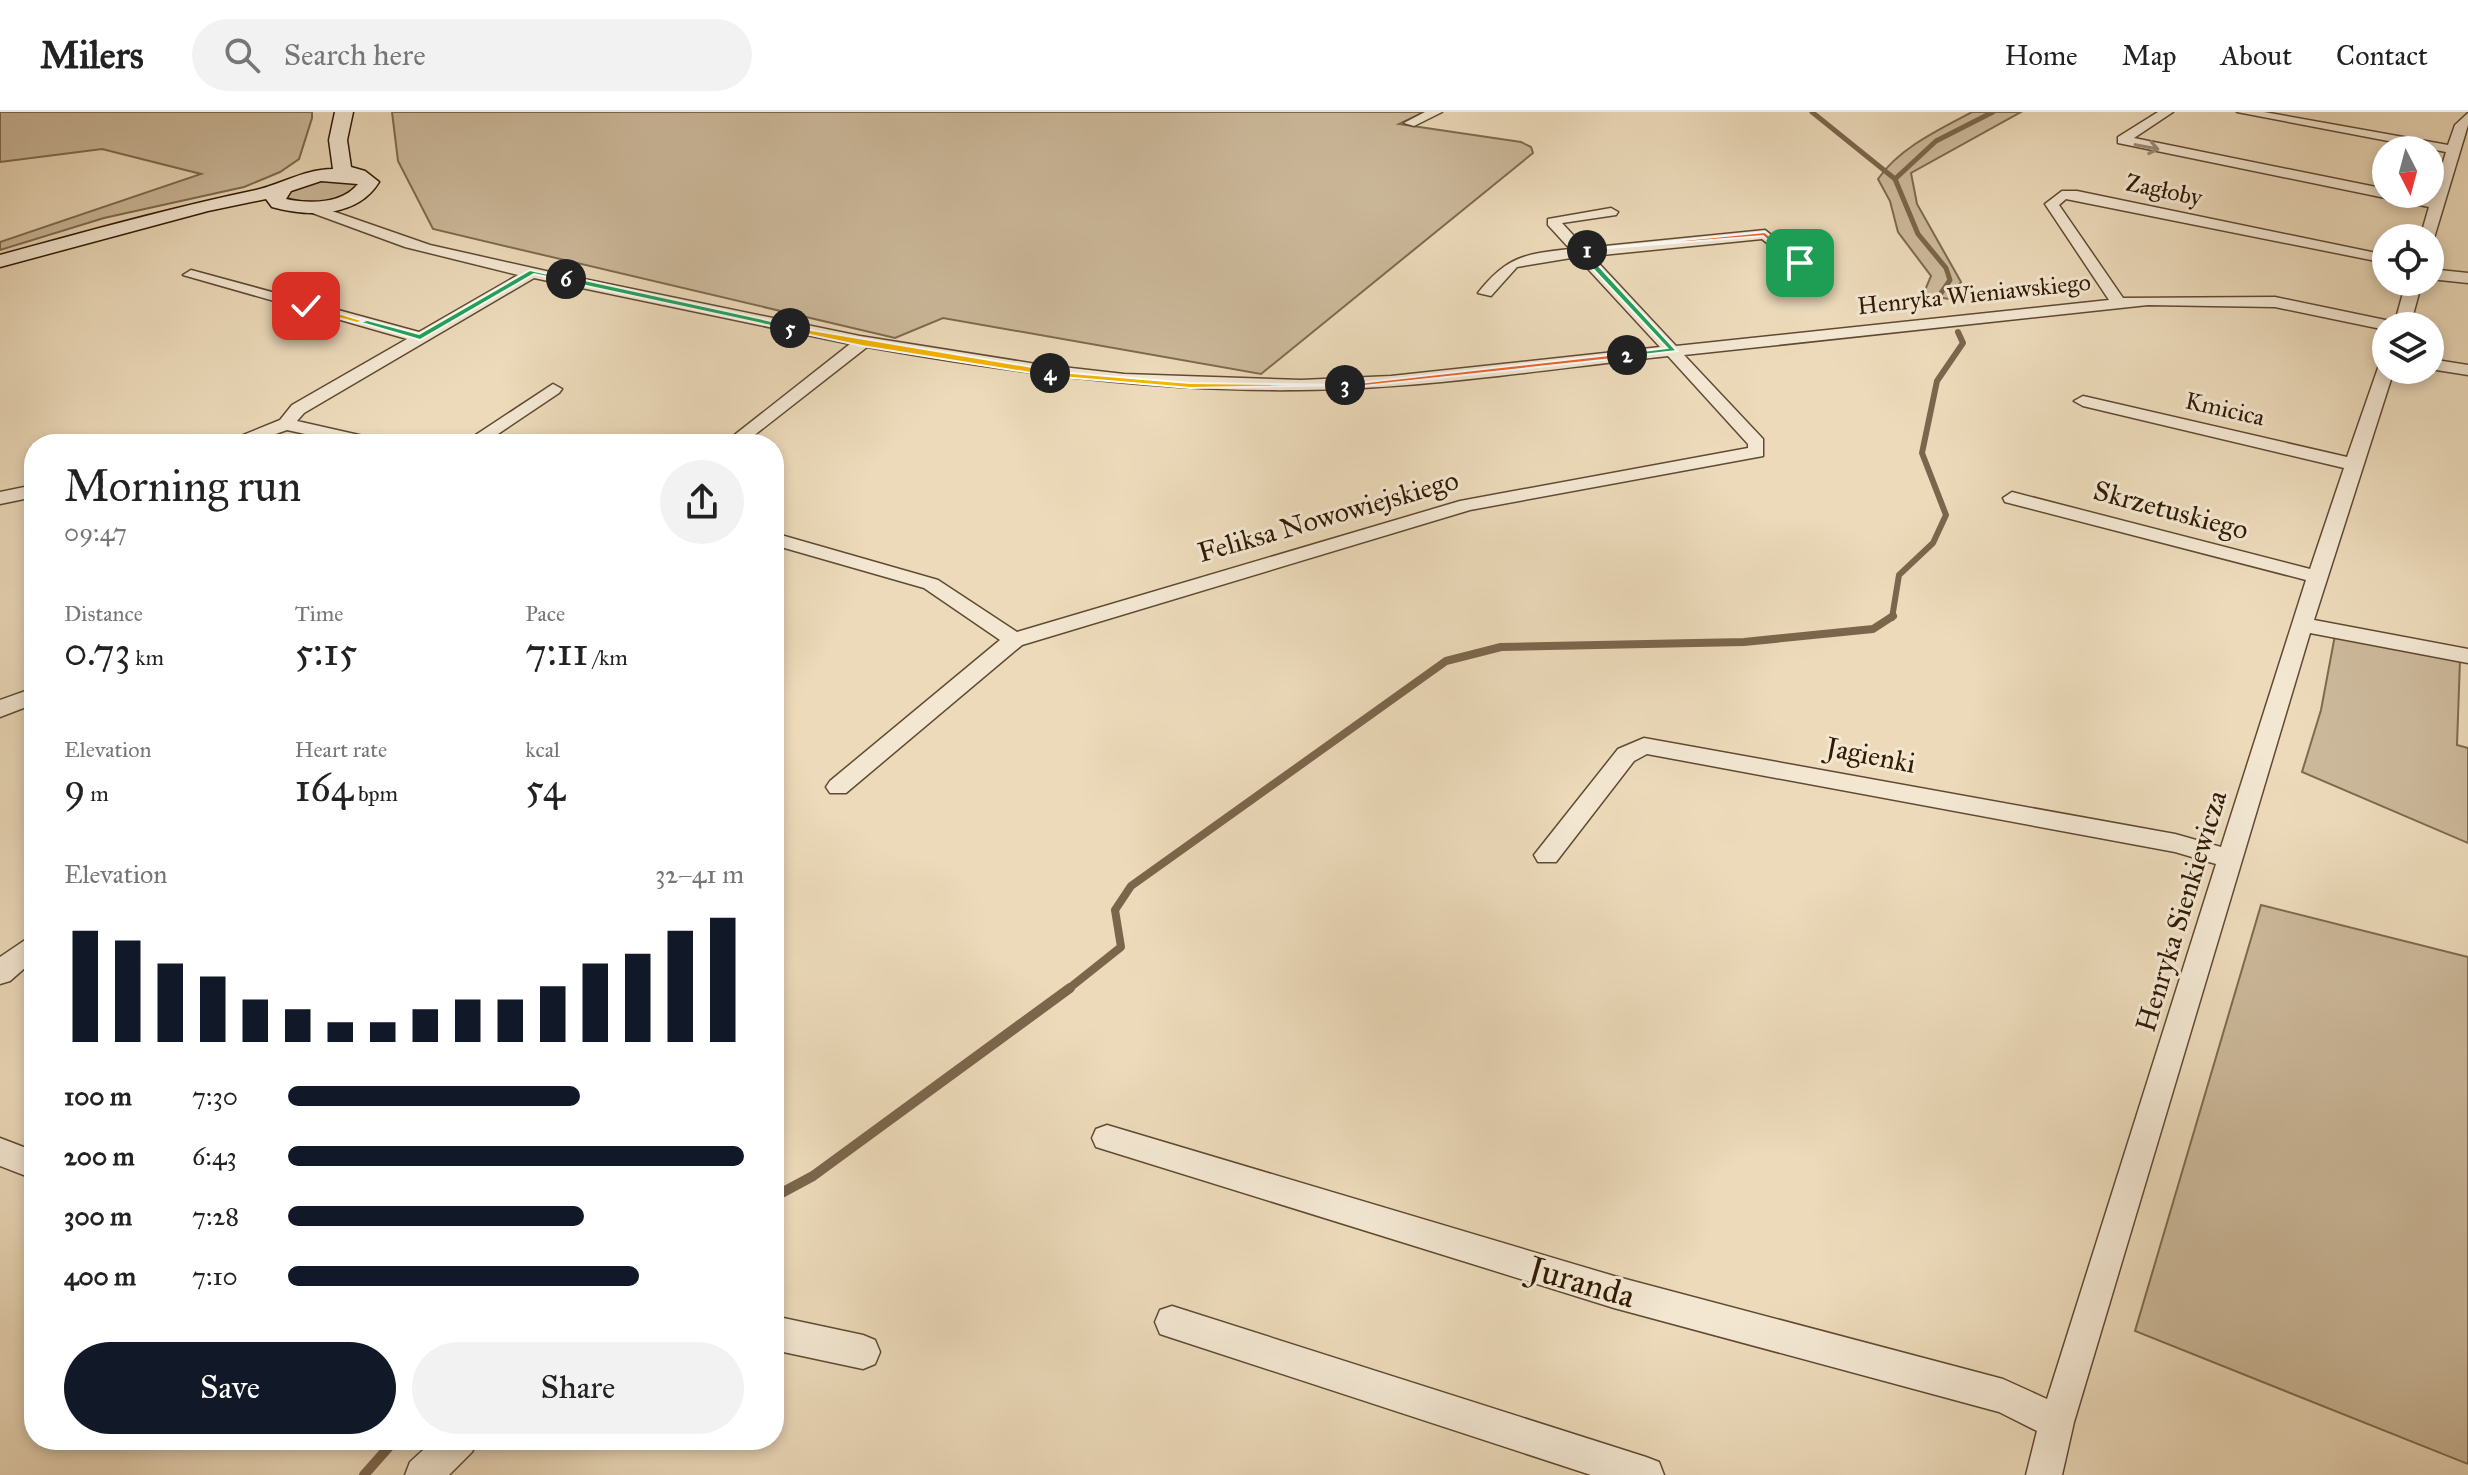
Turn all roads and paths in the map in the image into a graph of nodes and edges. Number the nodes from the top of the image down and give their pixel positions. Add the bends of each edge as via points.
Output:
1 (344, 112) edge
2 (1436, 112) edge
3 (2167, 112) edge
4 (2243, 112) edge
5 (2468, 117) edge
6 (1410, 123) dead end
7 (338, 140) junction
8 (2454, 150) junction
9 (347, 173) junction
10 (305, 179) junction
11 (2372, 191) edge
12 (2444, 194) edge
13 (281, 196) junction
14 (354, 198) junction
15 (312, 208) junction
16 (1611, 212) dead end
17 (378, 232) junction
18 (1580, 250) junction
19 (2372, 256) edge
20 (1800, 263) dead end
21 (0, 264) edge
22 (533, 272) junction
23 (191, 275) dead end
24 (2444, 275) edge
25 (2468, 278) edge
26 (1486, 293) dead end
27 (2119, 303) junction
28 (2372, 322) edge
29 (420, 337) junction
30 (862, 343) junction
31 (1674, 350) junction
32 (2444, 366) edge
33 (2468, 370) edge
34 (2381, 384) edge
35 (553, 389) dead end
36 (2083, 401) dead end
37 (286, 424) junction
38 (258, 434) edge
39 (330, 434) edge
40 (486, 434) edge
41 (745, 434) edge
42 (2356, 465) junction
43 (24, 493) edge
44 (0, 498) edge
45 (2012, 498) dead end
46 (784, 542) edge
47 (2317, 577) junction
48 (2304, 625) junction
49 (1014, 640) junction
50 (2468, 656) edge
51 (24, 699) edge
52 (0, 709) edge
53 (838, 787) dead end
54 (1547, 855) dead end
55 (2230, 859) junction
56 (24, 953) edge
57 (0, 973) edge
58 (1107, 1138) dead end
59 (0, 1152) edge
60 (24, 1161) edge
61 (1172, 1322) dead end
62 (784, 1335) edge
63 (863, 1352) dead end
64 (2057, 1422) junction
65 (449, 1450) edge
66 (2051, 1472) edge
67 (423, 1475) edge
68 (1646, 1475) edge

1 - 7 street
2 - 6 street
3 -> 11 street via 2123,140
4 - 8 street
5 - 8 street
7 - 9 street
7 - 10 street
8 - 12 street via 2452,183
9 - 10 street
9 - 14 street via 369,182
10 - 13 street
13 - 15 street
13 - 21 street via 163,216
14 - 15 street
14 - 17 street via 353,205
15 - 17 street, Henryka Wieniawskiego
16 - 18 street via 1553,222
17 - 22 street, Henryka Wieniawskiego
18 - 20 street via 1765,234
18 - 26 street via 1512,264
18 - 31 street
19 - 27 street, Zagłoby via 2062,195 2052,204
22 - 29 street
22 - 30 street, Henryka Wieniawskiego
23 - 29 street
24 - 25 street
27 - 28 street, Henryka Wieniawskiego via 2204,298 2275,302
27 - 31 street, Henryka Wieniawskiego
29 - 37 street via 298,409
30 - 31 street, Henryka Wieniawskiego via 1078,377 1270,388 1488,372
30 - 41 street
31 - 49 street, Feliksa Nowowiejskiego via 1757,443 1757,452 1467,505
32 - 33 street
34 - 42 street, Henryka Sienkiewicza
35 - 40 street
36 - 42 street, Kmicica
37 - 38 street
37 - 39 street
42 - 47 street, Henryka Sienkiewicza
43 - 44 street
45 - 47 street, Skrzetuskiego
46 - 49 street via 931,584
47 - 48 street, Henryka Sienkiewicza
48 - 50 street
48 - 55 street, Henryka Sienkiewicza
49 - 53 street, Feliksa Nowowiejskiego
51 - 52 street
54 - 55 street, Jagienki via 1626,755 1644,746 2175,843
55 - 64 street, Henryka Sienkiewicza
56 - 57 street
58 - 64 street, Juranda via 1614,1292 2003,1396
59 - 60 street
61 - 68 street
62 - 63 street
64 - 66 street, Henryka Sienkiewicza
65 - 67 street

